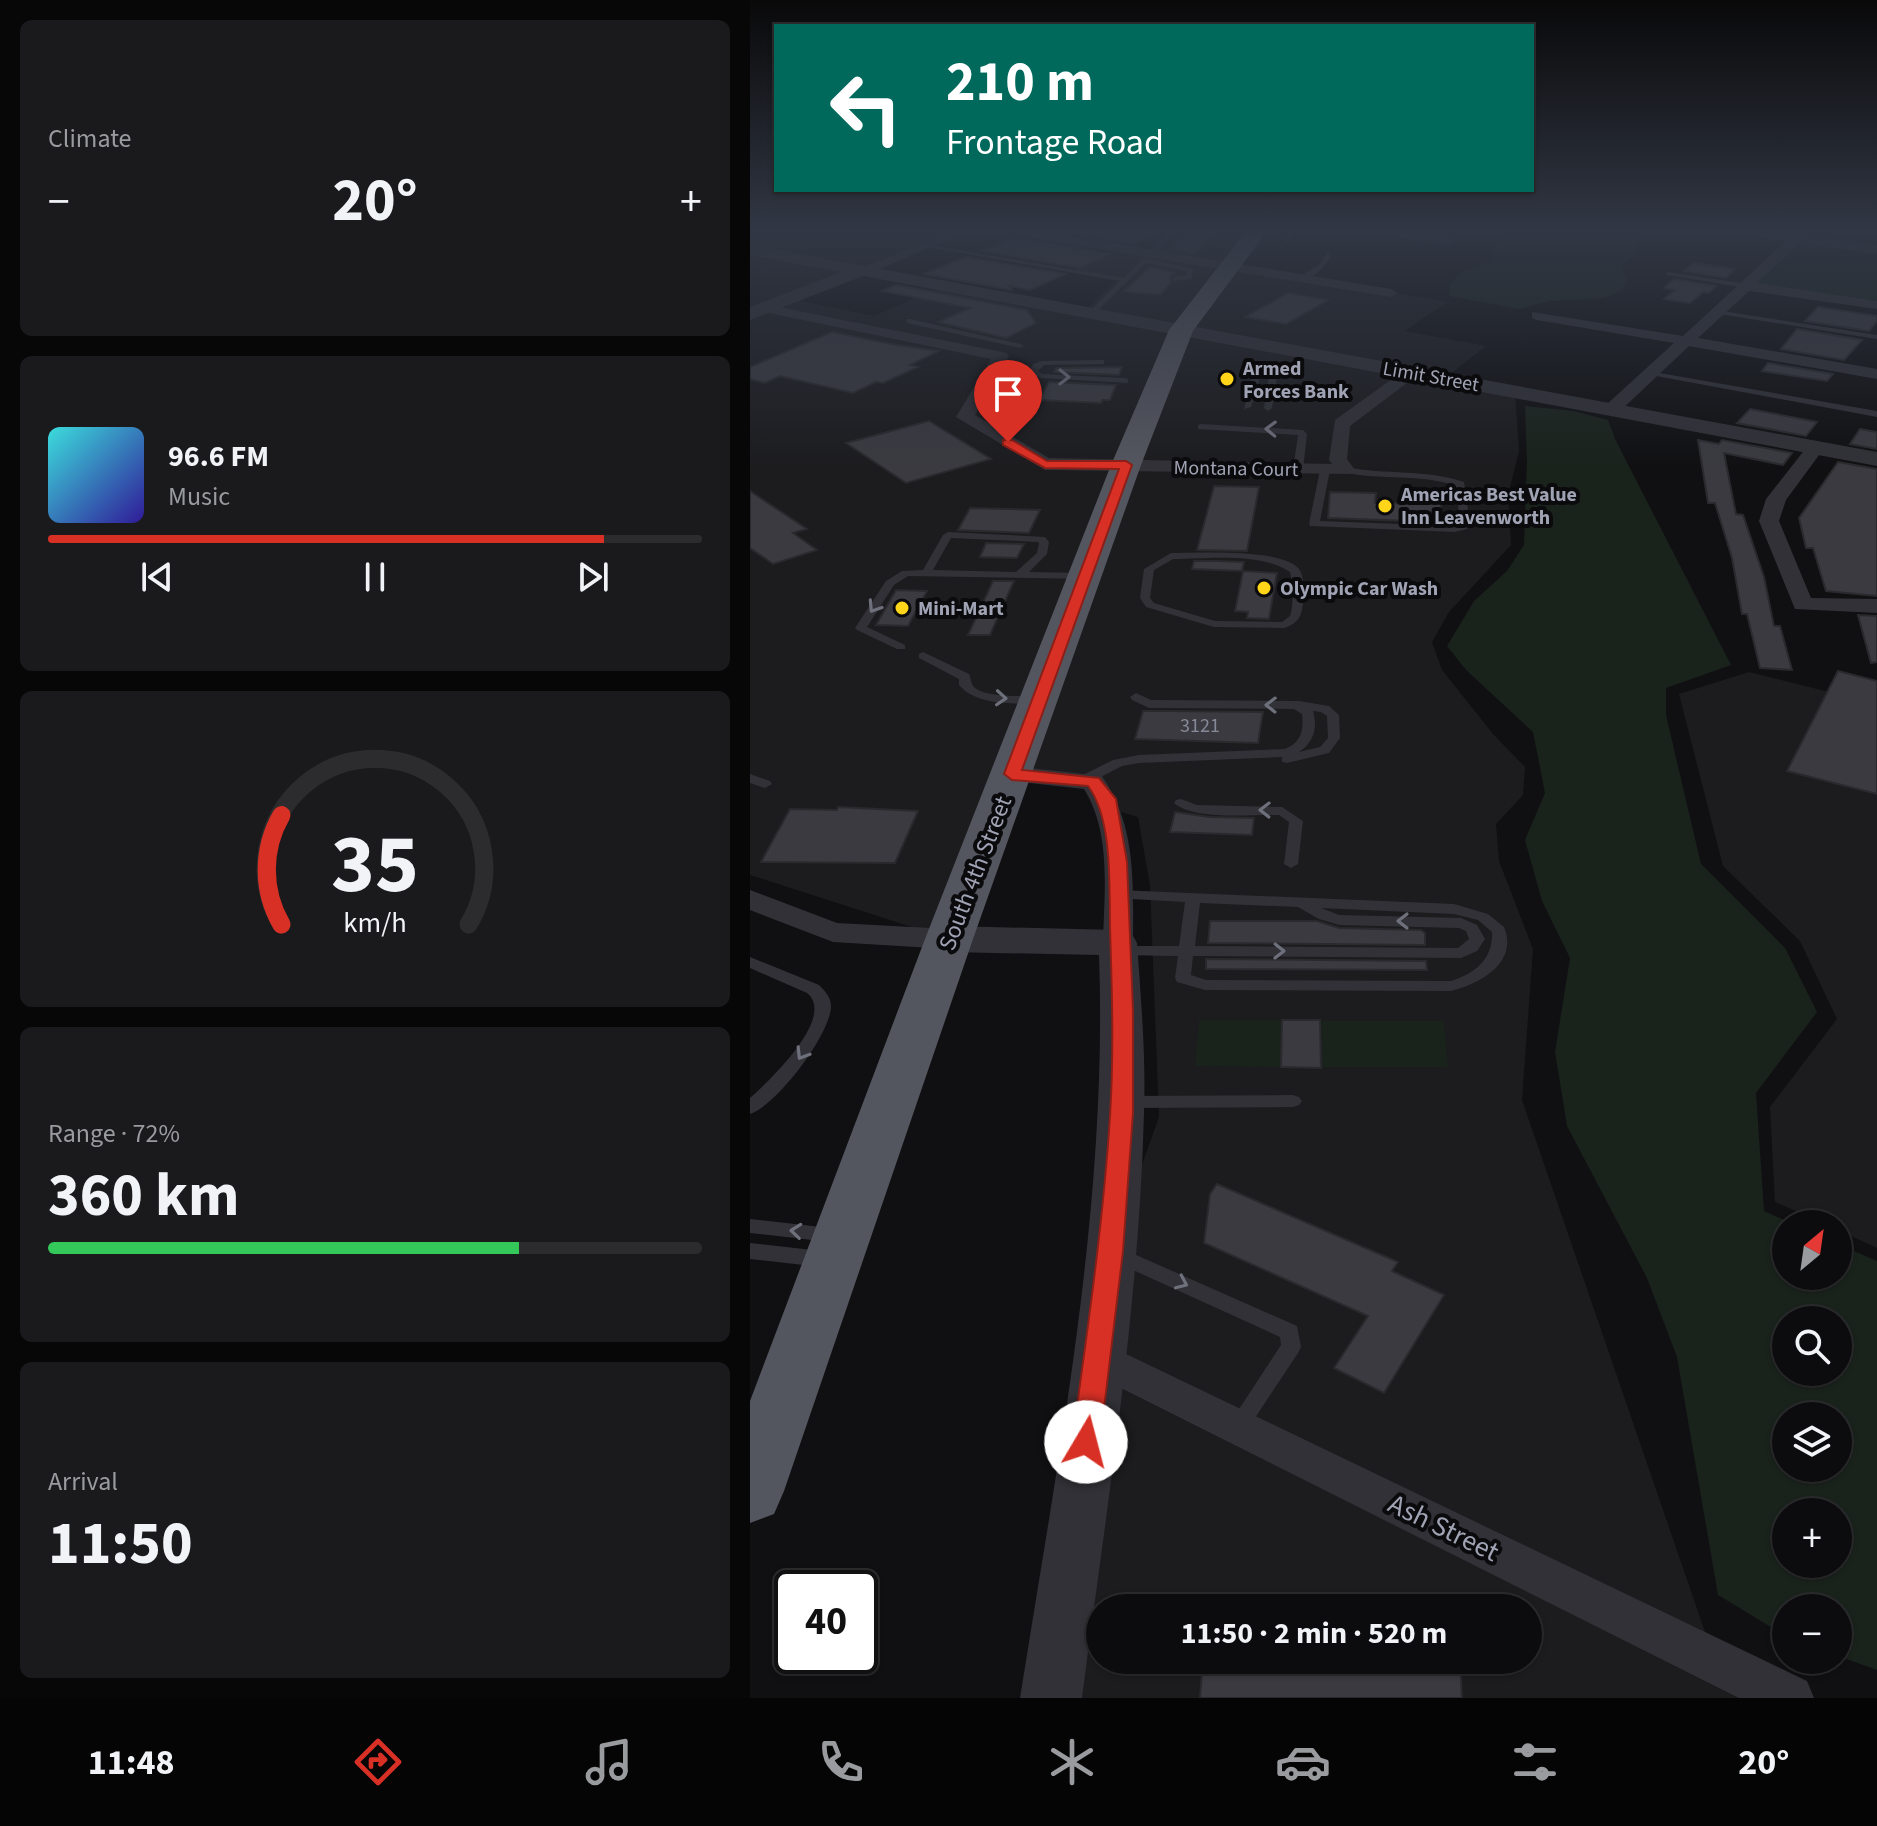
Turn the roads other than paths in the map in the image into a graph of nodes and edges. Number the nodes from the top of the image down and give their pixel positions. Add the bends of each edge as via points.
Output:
1 (1072, 310) edge
2 (1096, 310) edge
3 (1195, 310) edge
4 (757, 311) edge
5 (1719, 312) joint
6 (1092, 314) junction
7 (1537, 315) dead end
8 (910, 321) dead end
9 (1181, 330) junction
10 (1877, 337) edge
11 (1686, 342) junction
12 (1020, 346) dead end
13 (1101, 362) dead end
14 (1412, 373) junction
15 (1651, 373) junction
16 (1877, 374) edge
17 (1125, 381) dead end
18 (1247, 407) dead end
19 (1268, 408) dead end
20 (1612, 409) junction
21 (1877, 414) edge
22 (1201, 427) dead end
23 (1816, 447) junction
24 (1877, 459) edge
25 (1126, 465) junction
26 (1298, 469) junction
27 (1325, 470) junction
28 (1346, 470) junction
29 (946, 539) junction
30 (989, 544) dead end
31 (1017, 545) dead end
32 (1044, 546) junction
33 (927, 572) junction
34 (1020, 574) junction
35 (1085, 576) junction
36 (1145, 581) joint
37 (1877, 606) edge
38 (901, 647) dead end
39 (923, 656) dead end
40 (1136, 697) dead end
41 (1040, 700) junction
42 (1297, 705) junction
43 (1118, 763) junction
44 (1012, 774) junction
45 (750, 778) edge
46 (1082, 781) junction
47 (765, 784) dead end
48 (1181, 803) dead end
49 (1291, 864) dead end
50 (1193, 898) junction
51 (750, 899) edge
52 (1302, 902) junction
53 (1118, 929) junction
54 (949, 939) junction
55 (1194, 951) junction
56 (750, 962) edge
57 (1293, 1101) dead end
58 (1122, 1102) junction
59 (750, 1108) edge
60 (750, 1226) edge
61 (837, 1248) junction
62 (750, 1251) edge
63 (1111, 1251) junction
64 (1097, 1357) junction
65 (1238, 1426) junction
66 (750, 1491) edge
67 (1051, 1698) edge
68 (1790, 1698) edge

1 - 6 street, Limit Street
2 - 6 lane
3 - 9 highway, South 4th Street
4 - 25 street, Montana Court via 1001,356 965,417 1045,464
5 - 10 lane
5 - 11 street
6 - 9 street, Limit Street
7 - 11 street
8 - 12 lane
9 - 14 street, Limit Street
9 - 25 highway, South 4th Street
11 - 15 street
11 - 16 street
13 -> 17 lane via 1042,363 1033,372
14 - 20 street, Limit Street
14 - 28 street via 1341,424 1338,460
15 - 20 street
15 - 21 lane
18 - 19 lane via 1258,370 1275,364
20 - 23 street, Limit Street
26 -> 22 lane via 1300,432
23 - 24 street, Limit Street
23 - 37 street via 1776,499 1769,521 1803,604
25 - 26 street, Montana Court
25 - 35 highway, South 4th Street
26 - 27 street, Montana Court
27 - 28 street, Montana Court
27 - 28 lane via 1314,524 1455,529 1465,523 1461,484
29 - 30 lane
29 - 32 lane via 1032,537
29 - 33 lane
31 - 32 lane
32 - 34 lane
33 - 34 lane
33 -> 38 lane via 906,573 890,583 861,628
34 - 35 lane
35 - 41 highway, South 4th Street
36 - 36 lane via 1150,605 1214,624 1284,625 1298,613 1296,573 1268,560 1171,556 1149,569
39 -> 41 lane via 965,677 965,685 984,696
42 -> 40 lane via 1149,704
41 - 44 highway, South 4th Street
42 - 43 lane via 1308,713 1309,737 1287,753
42 - 43 lane via 1333,715 1334,738 1324,750 1281,760
43 - 46 lane
44 - 46 street
44 - 54 highway, South 4th Street
45 - 47 lane
46 - 53 street via 1093,782 1107,799 1118,862
49 -> 48 lane via 1296,821 1292,816 1282,811 1195,809
50 - 52 lane
50 - 53 lane
50 - 55 lane
51 - 54 street via 833,932
55 -> 52 lane via 1461,953 1477,939 1472,928 1461,923 1339,920
52 - 55 lane via 1454,909 1483,917 1499,930 1499,953 1483,974 1451,986 1205,985 1183,978
53 - 54 street
53 - 55 lane
53 - 58 street
54 - 61 highway, South 4th Street
56 -> 59 lane via 813,989 825,1006 801,1059
57 - 58 lane
58 - 63 street
61 -> 60 lane
61 - 62 lane
61 - 66 highway, South 4th Street
63 - 64 street
63 -> 65 lane via 1290,1332 1291,1347
64 - 65 street, Ash Street
64 - 67 street
65 - 68 street, Ash Street

